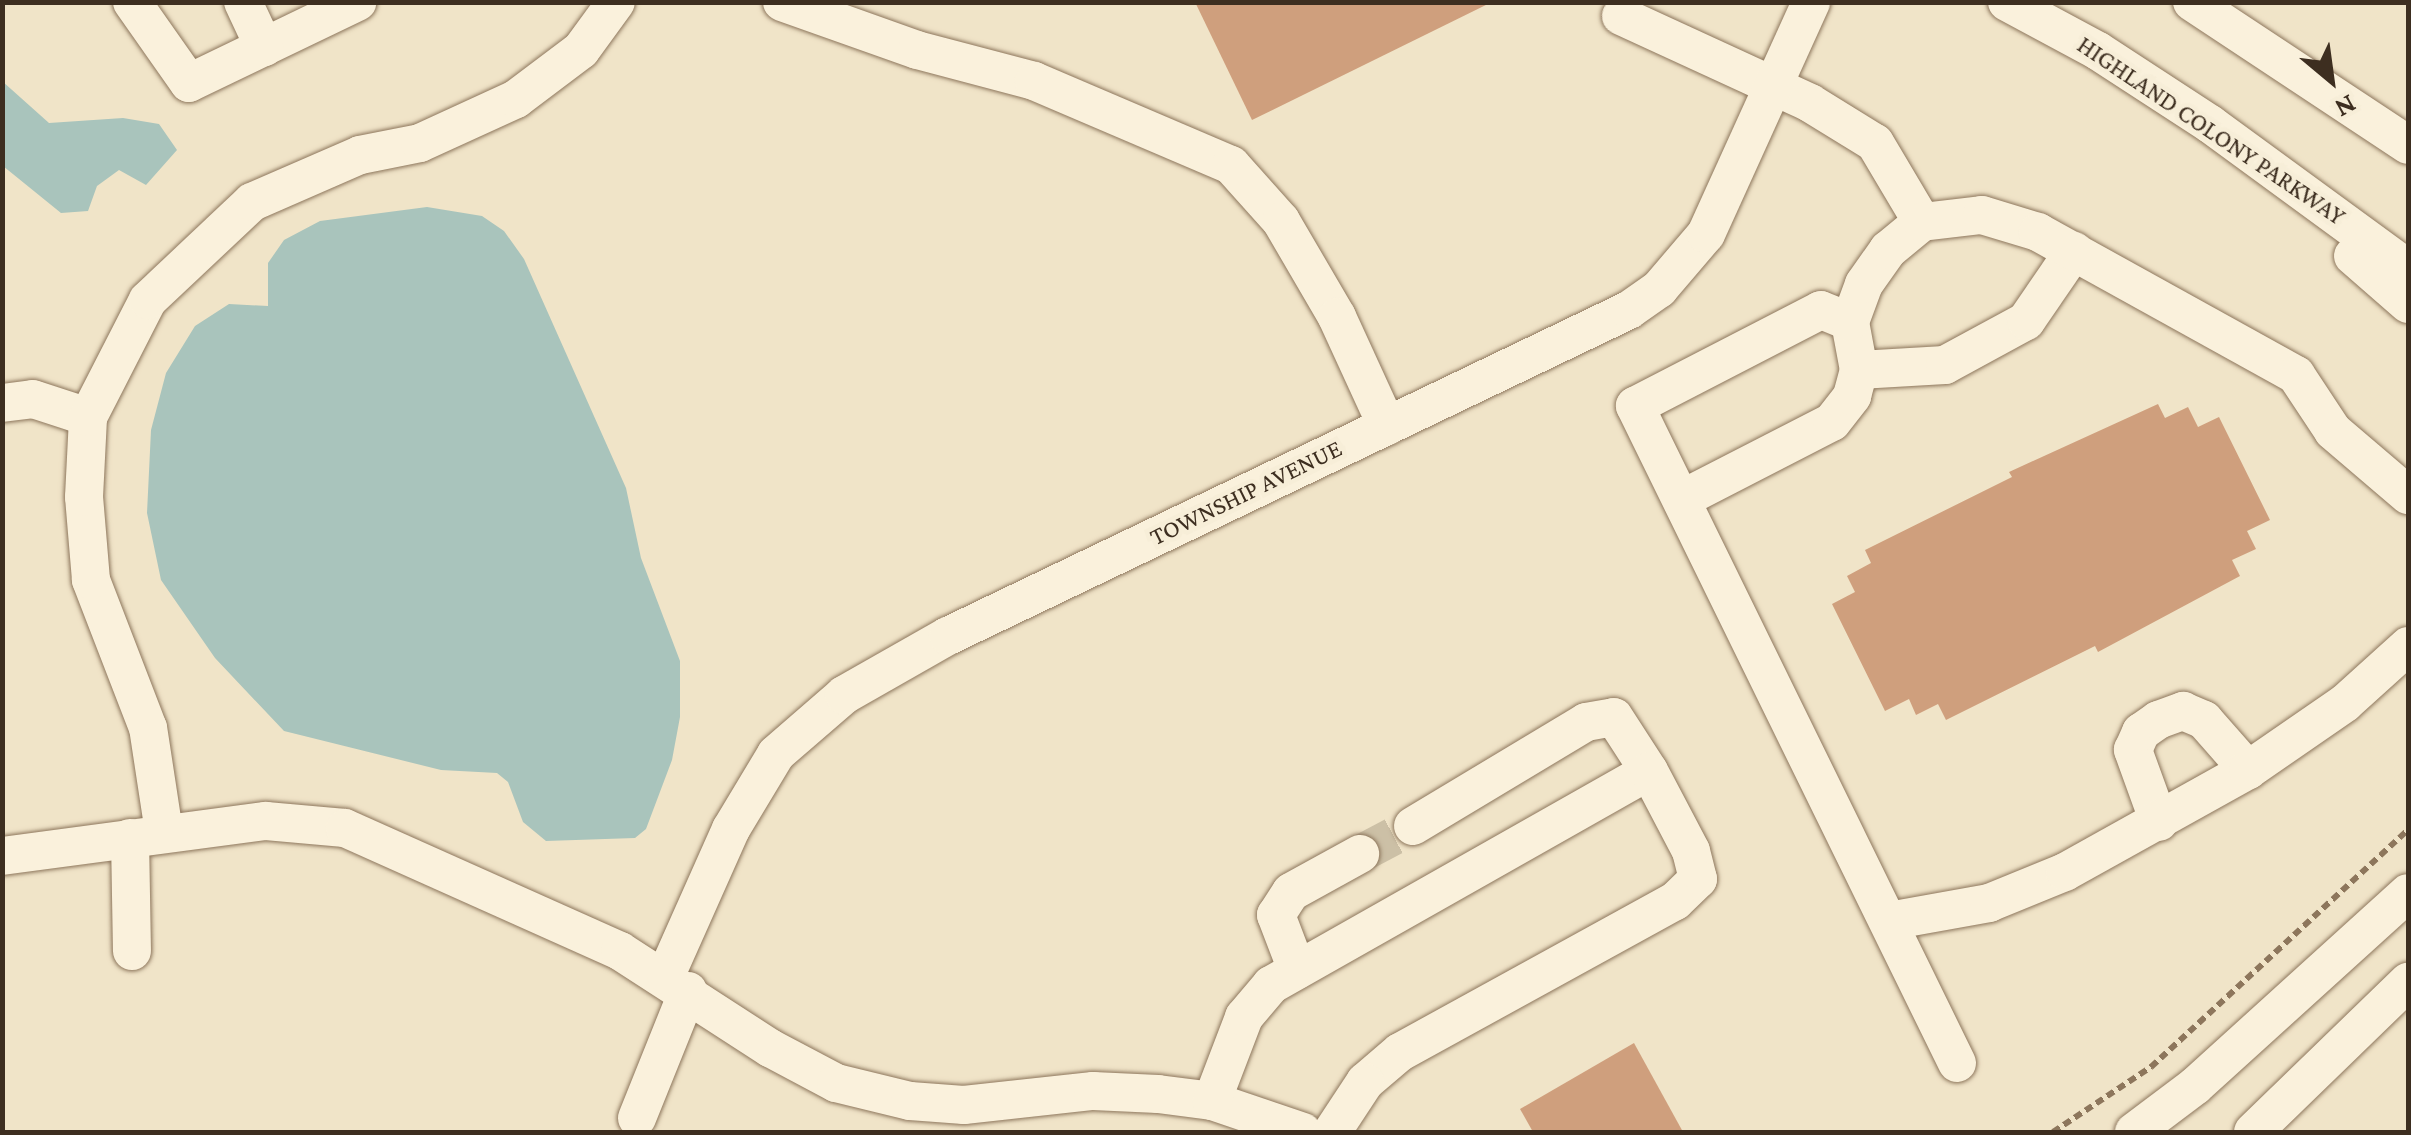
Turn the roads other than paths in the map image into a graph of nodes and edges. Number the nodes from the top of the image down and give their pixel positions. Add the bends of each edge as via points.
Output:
1 (132, 2) edge
2 (244, 2) edge
3 (356, 2) edge
4 (616, 2) edge
5 (782, 2) edge
6 (1811, 2) edge
7 (2007, 2) edge
8 (2192, 2) edge
9 (1621, 16) dead end
10 (264, 47) junction
11 (1769, 84) junction
12 (2408, 145) edge
13 (2290, 177) junction
14 (1922, 222) junction
15 (2074, 250) junction
16 (2408, 269) edge
17 (2408, 304) edge
18 (1850, 322) junction
19 (1859, 370) junction
20 (2, 403) edge
21 (88, 417) junction
22 (1387, 426) junction
23 (2408, 495) edge
24 (1684, 498) junction
25 (2408, 646) edge
26 (2248, 770) junction
27 (1650, 771) junction
28 (2159, 822) junction
29 (1412, 826) tunnel mouth
30 (147, 835) junction
31 (1360, 854) tunnel mouth
32 (2, 856) edge
33 (2408, 893) edge
34 (1889, 921) junction
35 (132, 951) dead end
36 (1298, 970) junction
37 (2408, 982) edge
38 (677, 983) junction
39 (2408, 1015) edge
40 (1958, 1063) dead end
41 (1212, 1101) junction
42 (636, 1118) dead end
43 (1303, 1132) edge
44 (1332, 1132) edge
45 (2134, 1132) edge
46 (2253, 1132) edge
47 (2266, 1132) edge

1 - 10 street via 189,83
2 - 10 street
3 - 10 street
4 - 21 street via 581,50 516,99 420,143 360,155 252,202 148,300
5 - 22 street via 917,50 1034,81 1230,166 1281,221 1337,317
6 - 11 street, TOWNSHIP AVENUE
7 - 13 street, HIGHLAND COLONY PARKWAY via 2098,50
8 - 12 street
9 - 11 street
11 - 14 street via 1876,143
11 - 22 street, TOWNSHIP AVENUE via 1706,234 1659,289 1629,310
13 - 16 street, HIGHLAND COLONY PARKWAY
13 - 17 street via 2327,234
14 - 15 street via 1982,215
14 - 18 street via 1888,250 1864,284
15 - 19 street via 2026,321 1981,348 1945,365
15 - 23 street via 2296,375 2333,431
18 - 19 street
18 - 24 street via 1821,310 1635,406
19 - 24 street via 1852,396 1832,422
20 - 21 street via 33,399
21 - 30 street via 90,580 148,728
22 - 38 street, TOWNSHIP AVENUE via 948,636 844,695 776,754 730,829
24 - 34 street
25 - 26 street via 2345,703
26 - 28 street
26 - 28 street via 2204,720 2183,710 2158,720 2141,732 2133,750
27 - 29 street via 1614,717 1586,722
27 - 36 street
27 - 44 street via 1692,851 1698,880 1675,901 1400,1052 1364,1082
28 - 34 street via 1989,903
30 - 32 street
30 - 35 street
30 - 38 street via 266,820 345,828 495,892
31 - 36 street via 1291,892 1276,915
33 - 45 street via 2195,1086
34 - 40 street
36 - 41 street via 1272,985 1244,1017
37 - 46 street
38 - 41 street via 770,1048 836,1082 910,1101 964,1106 1092,1092
38 - 42 street, TOWNSHIP AVENUE
39 - 47 street
41 - 43 street

